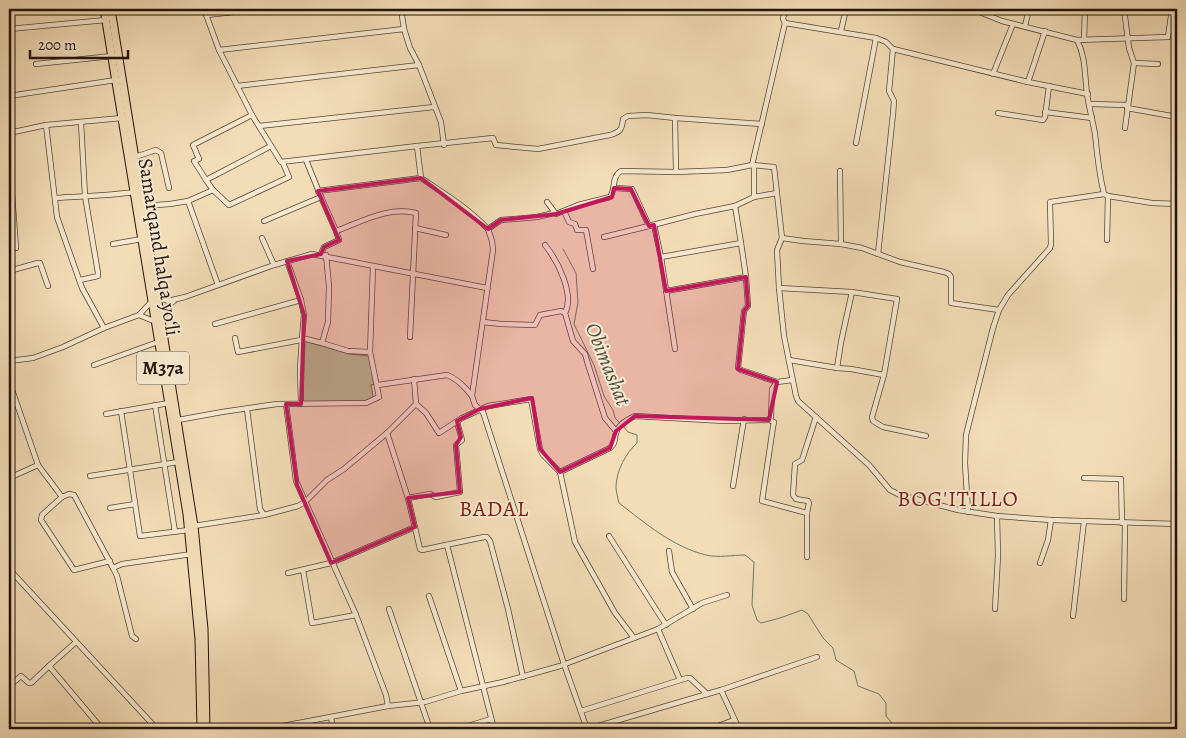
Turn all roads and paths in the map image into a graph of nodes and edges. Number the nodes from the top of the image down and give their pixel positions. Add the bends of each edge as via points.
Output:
1 (104, 9) edge
2 (111, 9) edge
3 (204, 9) edge
4 (264, 9) edge
5 (401, 9) edge
6 (785, 9) edge
7 (846, 9) edge
8 (972, 9) edge
9 (1029, 9) edge
10 (1085, 9) edge
11 (1124, 9) edge
12 (1172, 9) edge
13 (206, 15) junction
14 (106, 20) junction
15 (785, 23) junction
16 (1013, 24) junction
17 (1025, 26) junction
18 (404, 29) junction
19 (1169, 29) junction
20 (9, 30) edge
21 (1177, 30) edge
22 (841, 31) junction
23 (1045, 31) junction
24 (876, 38) junction
25 (1128, 38) junction
26 (1077, 40) junction
27 (1084, 40) junction
28 (893, 49) junction
29 (219, 50) junction
30 (112, 56) junction
31 (1134, 63) junction
32 (36, 64) dead end
33 (1158, 64) dead end
34 (419, 65) junction
35 (993, 74) junction
36 (116, 80) junction
37 (1028, 82) junction
38 (237, 86) junction
39 (1049, 86) junction
40 (1088, 94) junction
41 (9, 96) edge
42 (1090, 104) junction
43 (1128, 106) junction
44 (434, 107) junction
45 (1045, 112) junction
46 (998, 113) dead end
47 (252, 115) junction
48 (1177, 116) edge
49 (122, 118) junction
50 (675, 118) junction
51 (1092, 118) junction
52 (81, 122) junction
53 (762, 124) junction
54 (46, 125) junction
55 (259, 126) junction
56 (1125, 128) dead end
57 (9, 133) edge
58 (856, 143) dead end
59 (444, 145) junction
60 (271, 146) junction
61 (417, 146) junction
62 (135, 157) junction
63 (306, 160) junction
64 (283, 163) junction
65 (753, 165) junction
66 (840, 171) dead end
67 (9, 172) edge
68 (676, 172) junction
69 (421, 178) junction
70 (206, 180) junction
71 (169, 188) dead end
72 (614, 188) junction
73 (213, 190) junction
74 (318, 191) junction
75 (134, 192) junction
76 (777, 193) junction
77 (1106, 195) junction
78 (85, 196) junction
79 (321, 197) junction
80 (754, 197) junction
81 (55, 198) junction
82 (188, 201) junction
83 (548, 202) dead end
84 (1177, 204) edge
85 (143, 206) junction
86 (735, 206) junction
87 (564, 211) junction
88 (554, 213) junction
89 (264, 221) dead end
90 (651, 226) junction
91 (415, 228) junction
92 (488, 229) junction
93 (336, 231) junction
94 (446, 235) dead end
95 (604, 236) dead end
96 (262, 238) dead end
97 (782, 238) junction
98 (144, 240) junction
99 (1106, 240) dead end
100 (741, 243) junction
101 (113, 244) dead end
102 (841, 244) junction
103 (544, 245) dead end
104 (16, 248) dead end
105 (878, 254) junction
106 (324, 255) junction
107 (661, 257) junction
108 (287, 261) junction
109 (274, 265) junction
110 (373, 266) junction
111 (593, 270) dead end
112 (9, 271) edge
113 (413, 274) junction
114 (746, 277) junction
115 (80, 280) junction
116 (218, 285) junction
117 (48, 286) dead end
118 (488, 288) junction
119 (779, 288) junction
120 (666, 291) junction
121 (852, 292) junction
122 (158, 295) junction
123 (177, 299) junction
124 (300, 300) junction
125 (152, 301) junction
126 (999, 310) junction
127 (565, 314) junction
128 (139, 315) junction
129 (158, 320) junction
130 (483, 322) junction
131 (215, 324) dead end
132 (104, 328) junction
133 (410, 337) dead end
134 (235, 338) dead end
135 (302, 338) junction
136 (158, 342) junction
137 (322, 343) junction
138 (675, 349) dead end
139 (370, 352) junction
140 (789, 360) junction
141 (9, 361) edge
142 (94, 366) dead end
143 (837, 368) junction
144 (884, 375) junction
145 (414, 379) junction
146 (792, 380) junction
147 (9, 381) edge
148 (777, 382) junction
149 (378, 385) junction
150 (170, 392) junction
151 (472, 396) junction
152 (169, 402) junction
153 (286, 404) junction
154 (301, 404) junction
155 (416, 404) junction
156 (156, 405) junction
157 (246, 409) junction
158 (480, 409) junction
159 (121, 411) junction
160 (106, 414) dead end
161 (816, 417) junction
162 (744, 419) junction
163 (178, 420) junction
164 (769, 420) junction
165 (457, 422) junction
166 (616, 431) junction
167 (387, 433) junction
168 (926, 436) dead end
169 (178, 462) junction
170 (164, 464) junction
171 (38, 465) junction
172 (129, 470) junction
173 (560, 472) junction
174 (90, 476) dead end
175 (9, 478) edge
176 (1084, 478) dead end
177 (733, 486) dead end
178 (62, 497) junction
179 (408, 498) junction
180 (306, 502) junction
181 (134, 504) junction
182 (110, 508) dead end
183 (968, 512) junction
184 (807, 513) junction
185 (264, 515) junction
186 (997, 516) junction
187 (1051, 520) junction
188 (1084, 520) junction
189 (1124, 523) junction
190 (1177, 524) edge
191 (415, 526) junction
192 (191, 528) junction
193 (175, 532) junction
194 (609, 536) dead end
195 (447, 545) junction
196 (669, 551) dead end
197 (192, 554) junction
198 (807, 557) dead end
199 (110, 561) junction
200 (331, 563) junction
201 (1040, 563) dead end
202 (9, 568) edge
203 (113, 568) junction
204 (303, 570) junction
205 (288, 573) dead end
206 (727, 595) dead end
207 (429, 596) dead end
208 (199, 598) junction
209 (1124, 599) dead end
210 (389, 609) dead end
211 (692, 609) junction
212 (995, 609) dead end
213 (356, 615) junction
214 (1073, 616) dead end
215 (666, 625) junction
216 (658, 629) junction
217 (634, 638) junction
218 (136, 639) dead end
219 (76, 642) junction
220 (817, 657) dead end
221 (564, 664) junction
222 (49, 666) junction
223 (523, 677) junction
224 (680, 680) junction
225 (9, 686) edge
226 (483, 686) junction
227 (462, 690) junction
228 (721, 690) junction
229 (707, 694) junction
230 (421, 703) junction
231 (388, 706) junction
232 (581, 711) junction
233 (331, 718) junction
234 (491, 719) junction
235 (734, 720) junction
236 (102, 729) edge
237 (157, 729) edge
238 (201, 729) edge
239 (206, 729) edge
240 (267, 729) edge
241 (333, 729) edge
242 (430, 729) edge
243 (458, 729) edge
244 (494, 729) edge
245 (588, 729) edge
246 (710, 729) edge
247 (739, 729) edge

1 - 14 highway, Samarqand halqa yoʻli / M37a
2 - 62 highway, Samarqand halqa yoʻli / M37a
3 - 13 street
4 - 13 street
5 - 18 street
6 - 15 street
7 - 22 street
8 - 16 street
9 - 17 street
10 - 27 street
11 - 25 street
12 - 19 street
13 - 29 street
14 - 20 street
14 - 30 highway, Samarqand halqa yoʻli / M37a
15 - 22 street
15 - 53 street
16 - 17 street
16 - 35 street
17 - 23 street
18 - 29 street
18 - 34 street
19 - 21 street
19 - 25 street via 1168,36
22 - 24 street
23 - 26 street
23 - 37 street
24 - 28 street
24 - 58 street
25 - 27 street
25 - 31 street
26 - 27 street
26 - 40 street via 1086,67
28 - 35 street
28 - 105 street via 889,91 894,101
29 - 38 street
30 - 32 street
30 - 36 highway, Samarqand halqa yoʻli / M37a
31 - 33 street
31 - 43 street
34 - 38 street
34 - 44 street
35 - 37 street
36 - 41 street
36 - 49 highway, Samarqand halqa yoʻli / M37a
37 - 39 street
38 - 47 street
39 - 40 street
39 - 45 street
40 - 42 street
42 - 43 street
42 - 51 street
43 - 48 street
43 - 56 street
44 - 55 street
44 - 59 street
45 - 46 street via 1043,120
45 - 51 street
47 - 55 street
47 - 70 street via 192,145 199,159 194,161
49 - 52 street
49 - 75 highway, Samarqand halqa yoʻli / M37a
50 - 53 street
50 - 59 street via 628,116 619,132 610,136 538,149 496,145 493,138
50 - 68 street
51 - 77 street via 1098,171
52 - 54 street
52 - 78 street
53 - 65 street
54 - 57 street
54 - 81 street
55 - 60 street
59 - 61 street
60 - 64 street
60 - 70 street
61 - 63 street
61 - 69 street
62 - 71 street via 156,150 161,153
62 - 85 highway, Samarqand halqa yoʻli / M37a
63 - 64 street
63 - 74 street
64 - 73 street via 289,177 229,205
65 - 68 street via 727,170
65 - 76 street via 774,167
65 - 80 street
66 - 102 street
67 - 104 street
68 - 72 street via 621,171 615,176
69 - 74 street
69 - 92 street via 465,207
70 - 73 street
72 - 87 street via 610,197
72 - 90 street via 632,189
73 - 82 street
74 - 79 street
75 - 78 street
75 - 98 highway, Samarqand halqa yoʻli / M37a
76 - 80 street
76 - 97 street
77 - 84 street
77 - 99 street
77 - 126 street via 1050,202 1050,248 1008,295
78 - 81 street
78 - 115 street via 98,276
79 - 89 street
79 - 93 street
80 - 86 street
81 - 115 street via 57,218
82 - 85 street
82 - 116 street
83 - 88 street
85 - 98 highway, Samarqand halqa yoʻli / M37a
86 - 90 street
86 - 100 street
87 - 88 street
87 - 111 street via 577,230 586,230
88 - 92 street via 501,220
90 - 95 street
90 - 107 street
91 - 93 street via 416,213 401,211
91 - 94 street
91 - 113 street
92 - 118 street via 493,250
93 - 106 street via 339,240 324,247
96 - 109 street
97 - 102 street
97 - 119 street via 777,250
98 - 101 street
98 - 122 highway, Samarqand halqa yoʻli / M37a
98 - 125 highway, Samarqand halqa yoʻli / M37a
100 - 107 street
100 - 114 street
102 - 105 street
103 - 127 street via 559,265 564,279 568,308
105 - 126 street via 949,274 951,304
106 - 108 street via 302,256
106 - 110 street
106 - 137 street via 328,322
107 - 120 street
108 - 109 street
108 - 124 street
109 - 116 street
110 - 113 street
110 - 139 street
112 - 117 street via 38,262
113 - 118 street
113 - 133 street
114 - 120 street
114 - 148 street via 748,306 744,311 738,368
115 - 132 street
116 - 123 street
118 - 130 street
119 - 121 street
119 - 140 street
120 - 138 street
121 - 143 street
121 - 144 street via 897,299
122 - 123 street via 168,301
122 - 129 highway, Samarqand halqa yoʻli / M37a
123 - 129 street via 165,308
124 - 131 street
124 - 135 street via 304,315
125 - 128 street
125 - 129 highway, Samarqand halqa yoʻli / M37a
126 - 183 street via 966,435
127 - 130 street via 561,311 540,315 535,324
127 - 166 street via 573,341 585,354 605,418
128 - 129 street
128 - 132 street
129 - 136 highway, Samarqand halqa yoʻli / M37a
129 - 150 highway, Samarqand halqa yoʻli / M37a
130 - 151 street
132 - 141 street via 33,358
134 - 135 street via 238,352
135 - 137 street
135 - 154 street
136 - 142 street
136 - 150 highway, Samarqand halqa yoʻli / M37a
137 - 139 street via 348,351
139 - 149 street
140 - 143 street
140 - 146 street
143 - 144 street
144 - 168 street via 873,421 884,427
145 - 149 street
145 - 151 street via 451,376
145 - 155 street
146 - 148 street
146 - 161 street via 798,401
147 - 171 street
148 - 164 street via 772,389
149 - 154 street via 379,397 366,403
150 - 152 highway, Samarqand halqa yoʻli / M37a
150 - 163 highway, Samarqand halqa yoʻli / M37a
151 - 158 street
152 - 156 street
152 - 169 highway, Samarqand halqa yoʻli / M37a
153 - 154 street
153 - 157 street
153 - 180 street via 296,481
155 - 165 street via 426,413 438,433
155 - 167 street
156 - 159 street
156 - 170 street
157 - 163 street
157 - 185 street via 260,509
158 - 165 street
158 - 173 street via 531,399 540,449
158 - 221 street
159 - 160 street
159 - 172 street
161 - 183 street via 869,465 890,490
161 - 184 street via 802,460 795,464 794,471 793,495 796,499 808,501
162 - 164 street
162 - 166 street via 725,421 635,416
162 - 177 street
163 - 192 highway, Samarqand halqa yoʻli / M37a
164 - 184 street via 774,422 762,501
165 - 179 street via 462,438 456,445 460,492
166 - 173 street via 615,442 610,448
167 - 179 street
167 - 180 street via 324,482
169 - 170 street
169 - 192 highway, Samarqand halqa yoʻli / M37a
170 - 172 street
170 - 193 street
171 - 175 street
171 - 178 street
172 - 174 street
172 - 181 street
173 - 217 street via 575,542 615,613
176 - 189 street via 1121,479
178 - 199 street via 74,495
178 - 199 street via 42,515 41,520 74,570
179 - 191 street
180 - 185 street
180 - 200 street
181 - 182 street
181 - 193 street via 140,536
183 - 186 street
184 - 198 street
185 - 192 street
186 - 187 street
186 - 212 street
187 - 188 street
187 - 201 street
188 - 189 street
188 - 214 street
189 - 190 street
189 - 209 street
191 - 195 street via 420,550
191 - 200 street
192 - 193 street
192 - 197 highway, Samarqand halqa yoʻli / M37a
192 - 208 highway, Samarqand halqa yoʻli / M37a
194 - 215 street
195 - 223 street via 484,537 490,541
195 - 226 street
196 - 211 street via 672,572
197 - 203 street
197 - 208 highway, Samarqand halqa yoʻli / M37a
199 - 203 street
200 - 204 street
200 - 213 street
202 - 219 street
203 - 218 street via 132,636
204 - 205 street
204 - 213 street via 312,623
206 - 211 street
207 - 227 street
208 - 238 highway, Samarqand halqa yoʻli / M37a
208 - 239 highway, Samarqand halqa yoʻli / M37a
210 - 230 street
211 - 215 street
213 - 231 street
215 - 216 street
216 - 217 street
216 - 224 street
217 - 221 street
219 - 222 street
219 - 237 street
220 - 228 street
221 - 223 street
221 - 232 street
222 - 225 street via 31,683 22,676
222 - 236 street
223 - 226 street
224 - 229 street via 690,678
224 - 232 street
226 - 227 street
226 - 234 street
227 - 230 street
228 - 229 street
228 - 235 street
229 - 245 street
230 - 231 street
230 - 242 street
231 - 233 street
232 - 245 street
233 - 240 street
233 - 241 street
234 - 243 street
234 - 244 street
235 - 246 street
235 - 247 street

